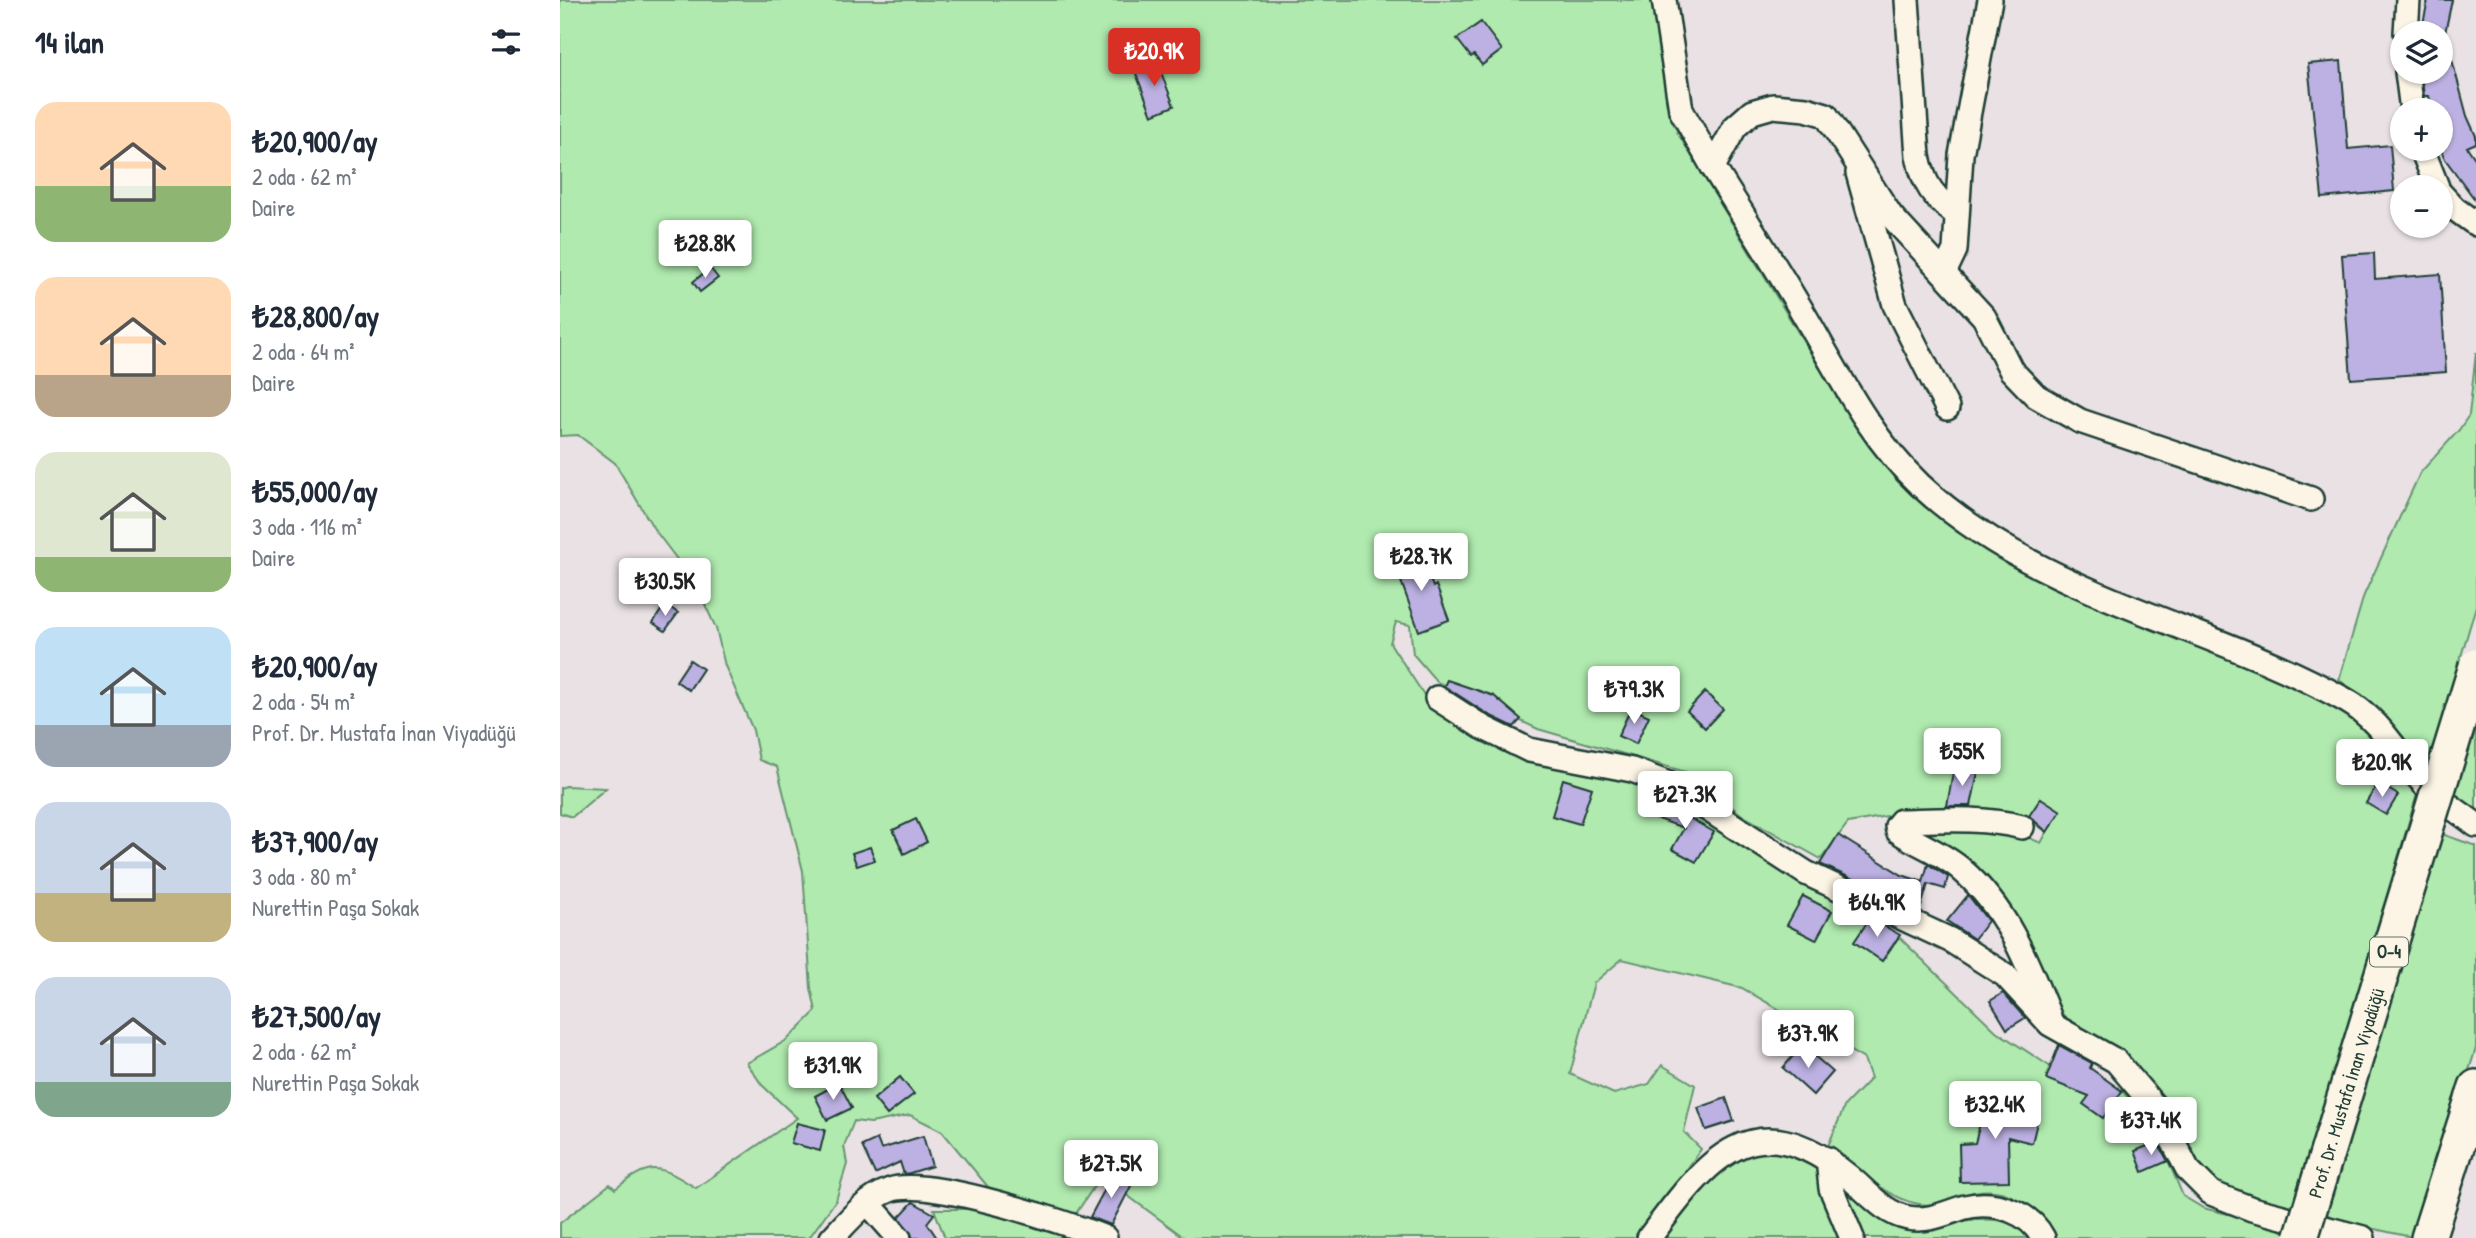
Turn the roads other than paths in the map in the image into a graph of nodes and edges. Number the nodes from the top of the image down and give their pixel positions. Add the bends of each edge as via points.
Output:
1 (1664, 0) edge
2 (1908, 0) edge
3 (1990, 0) edge
4 (2408, 0) edge
5 (2407, 21) edge
6 (1854, 156) junction
7 (1713, 167) junction
8 (2453, 207) edge
9 (1956, 214) junction
10 (2476, 224) edge
11 (1944, 272) junction
12 (1947, 408) dead end
13 (2311, 499) dead end
14 (2476, 666) edge
15 (1437, 698) dead end
16 (2476, 825) edge
17 (2022, 827) dead end
18 (2052, 1026) junction
19 (2476, 1087) edge
20 (1828, 1159) junction
21 (868, 1203) junction
22 (832, 1238) edge
23 (899, 1238) edge
24 (1105, 1238) edge
25 (1648, 1238) edge
26 (1852, 1238) edge
27 (2043, 1238) edge
28 (2301, 1238) edge
29 (2363, 1238) edge
30 (2428, 1238) edge

1 - 7 street via 1681,110
2 - 9 street via 1918,156 1923,178 1938,201
3 - 9 street via 1961,155
4 - 5 street
6 - 7 street via 1826,115 1773,106 1752,112 1735,127
6 - 11 street via 1891,216
6 - 12 street via 1895,305
7 - 16 street via 1844,386 1888,449 1922,486 2052,575 2251,655 2361,709 2427,788
8 - 10 street
9 - 11 street via 1955,250
11 - 13 street via 1984,317 2011,370 2056,409 2110,432
14 - 28 highway, Prof. Dr. Mustafa İnan Viyadüğü / O-4, bridge
15 - 18 street via 1530,750 1632,770 1686,792 1806,873 1950,940 1990,964
17 - 18 street via 1973,820 1902,821 1897,827 1961,869 2004,916
18 - 29 street via 2116,1062 2155,1107 2188,1170 2211,1193 2252,1209
19 - 30 highway
20 - 25 street via 1786,1141 1740,1145 1702,1170
20 - 26 street via 1831,1188
20 - 27 street via 1878,1203 1903,1217 1924,1220 1972,1206 1999,1208 2026,1217
21 - 22 street
21 - 23 street
21 - 24 street via 892,1189 929,1189

